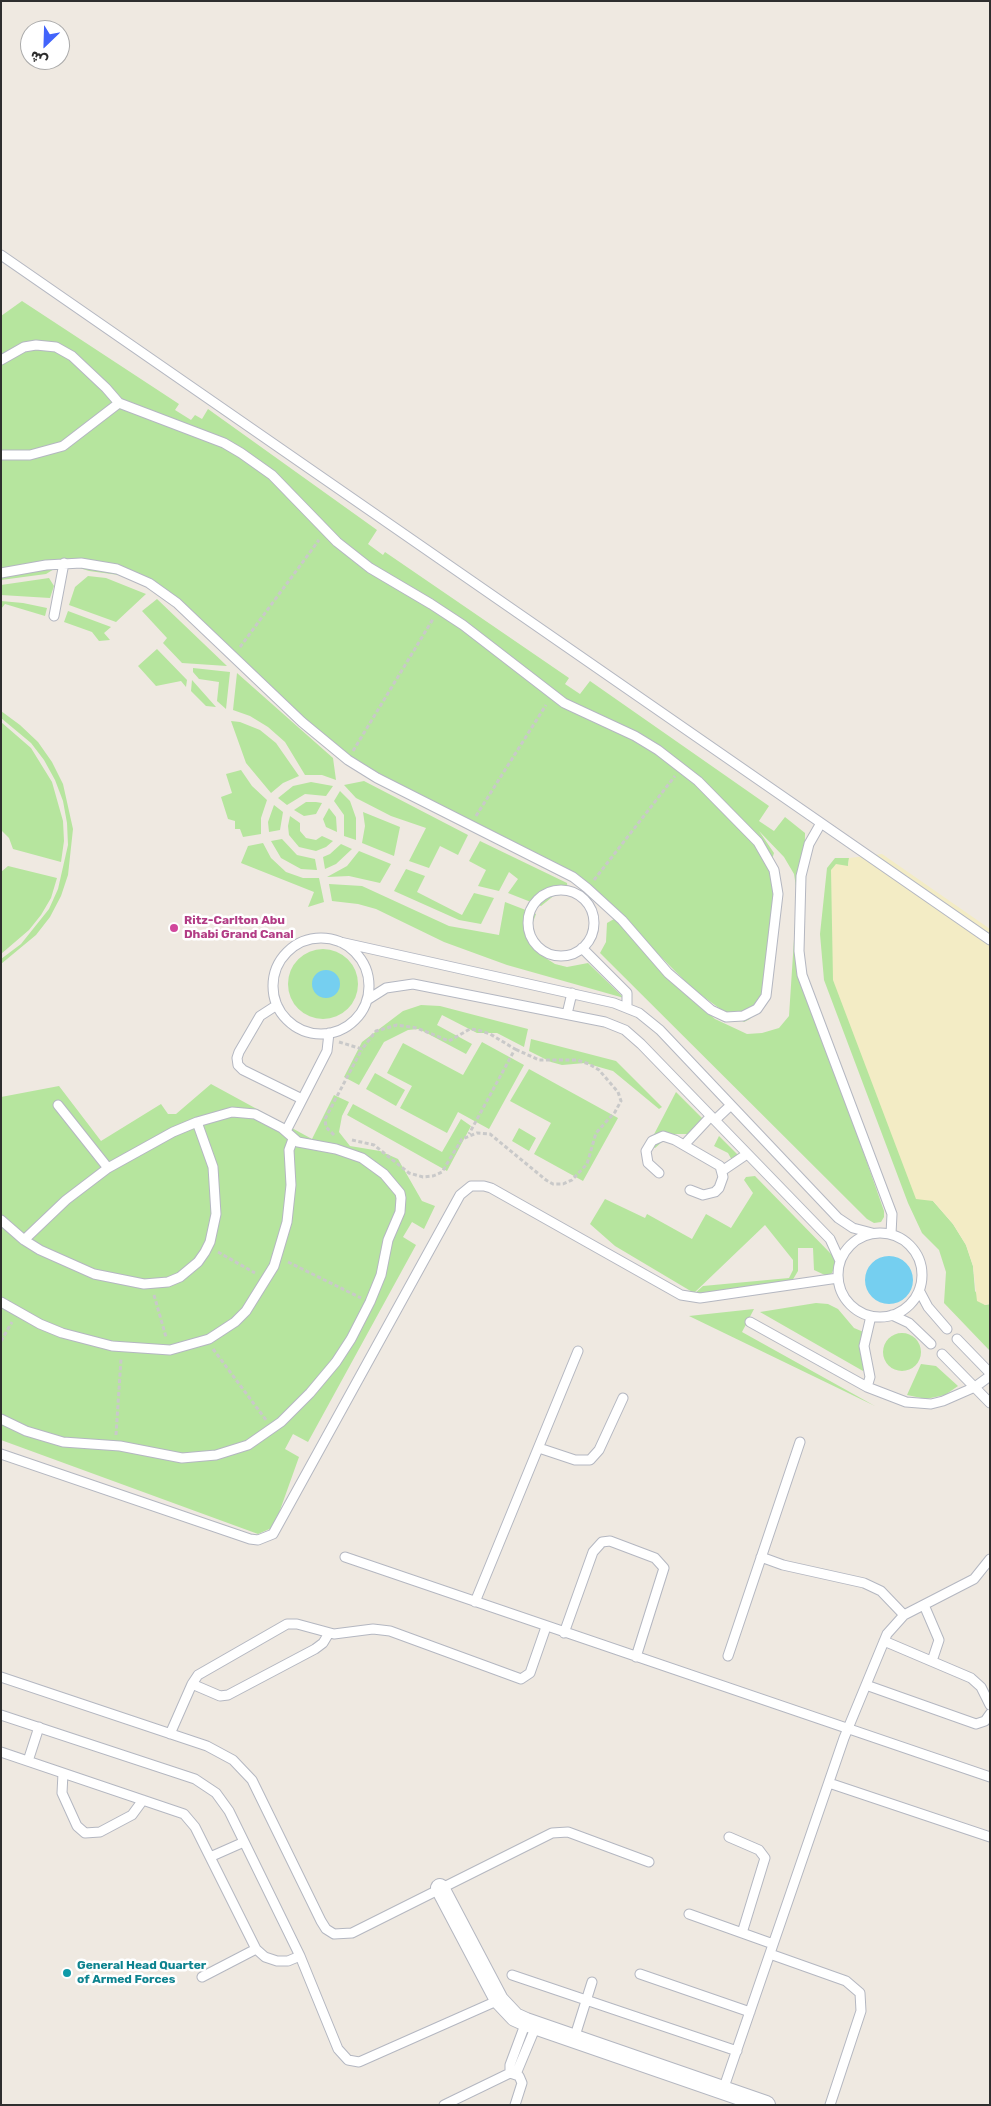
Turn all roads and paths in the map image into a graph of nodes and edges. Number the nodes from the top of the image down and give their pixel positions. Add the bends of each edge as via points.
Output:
1 (1, 254) edge
2 (1, 360) edge
3 (118, 403) junction
4 (1, 455) edge
5 (326, 531) junction
6 (64, 563) junction
7 (1, 573) edge
8 (439, 609) junction
9 (54, 616) dead end
10 (233, 656) junction
11 (552, 695) junction
12 (348, 760) junction
13 (682, 767) junction
14 (820, 823) junction
15 (470, 825) junction
16 (587, 888) junction
17 (582, 896) junction
18 (990, 940) edge
19 (340, 942) junction
20 (582, 948) junction
21 (572, 993) junction
22 (367, 1000) junction
23 (277, 1005) junction
24 (627, 1007) junction
25 (567, 1014) junction
26 (329, 1036) junction
27 (362, 1048) junction
28 (515, 1049) junction
29 (302, 1100) junction
30 (58, 1105) dead end
31 (731, 1105) junction
32 (713, 1118) junction
33 (197, 1122) junction
34 (286, 1131) junction
35 (469, 1135) junction
36 (342, 1138) dead end
37 (293, 1139) junction
38 (349, 1139) dead end
39 (684, 1145) junction
40 (747, 1154) junction
41 (108, 1168) junction
42 (722, 1171) junction
43 (659, 1173) dead end
44 (690, 1190) dead end
45 (1, 1220) edge
46 (872, 1233) junction
47 (891, 1234) junction
48 (24, 1240) junction
49 (208, 1246) junction
50 (278, 1257) junction
51 (840, 1261) junction
52 (838, 1278) junction
53 (267, 1280) junction
54 (151, 1284) junction
55 (919, 1290) junction
56 (1, 1302) edge
57 (370, 1302) junction
58 (17, 1312) junction
59 (892, 1315) junction
60 (871, 1316) junction
61 (750, 1322) dead end
62 (947, 1329) dead end
63 (957, 1339) dead end
64 (207, 1340) junction
65 (1, 1341) edge
66 (932, 1344) dead end
67 (122, 1348) junction
68 (170, 1350) junction
69 (578, 1352) dead end
70 (942, 1354) dead end
71 (990, 1374) edge
72 (868, 1387) junction
73 (975, 1387) junction
74 (623, 1398) dead end
75 (990, 1403) edge
76 (1, 1419) edge
77 (272, 1428) junction
78 (800, 1442) dead end
79 (116, 1446) junction
80 (539, 1448) junction
81 (1, 1454) edge
82 (345, 1557) dead end
83 (761, 1558) junction
84 (990, 1559) edge
85 (475, 1602) junction
86 (924, 1605) junction
87 (904, 1615) junction
88 (546, 1626) junction
89 (328, 1633) junction
90 (564, 1633) junction
91 (884, 1641) junction
92 (728, 1656) dead end
93 (636, 1657) junction
94 (932, 1661) junction
95 (1, 1677) edge
96 (192, 1684) junction
97 (866, 1686) junction
98 (990, 1704) edge
99 (1, 1714) edge
100 (990, 1714) edge
101 (40, 1727) junction
102 (848, 1729) junction
103 (170, 1734) junction
104 (1, 1752) edge
105 (28, 1762) junction
106 (63, 1773) junction
107 (990, 1777) edge
108 (829, 1783) junction
109 (143, 1800) junction
110 (729, 1837) dead end
111 (990, 1837) edge
112 (244, 1842) junction
113 (210, 1857) junction
114 (649, 1862) dead end
115 (440, 1888) junction
116 (689, 1914) dead end
117 (742, 1933) junction
118 (773, 1944) junction
119 (256, 1949) junction
120 (770, 1954) junction
121 (300, 1956) junction
122 (640, 1974) dead end
123 (512, 1975) dead end
124 (202, 1977) dead end
125 (592, 1982) dead end
126 (499, 2000) junction
127 (586, 2000) junction
128 (750, 2012) junction
129 (531, 2024) junction
130 (574, 2039) junction
131 (737, 2051) junction
132 (513, 2073) junction
133 (723, 2090) junction
134 (444, 2105) edge
135 (515, 2105) edge
136 (766, 2105) edge
137 (830, 2105) edge

1 - 14 lane
2 - 3 lane via 24,347 56,347 72,356
3 - 4 lane via 63,446 36,454
3 - 5 lane via 241,453 284,486
5 - 8 lane via 370,568
5 - 10 path
6 - 7 lane
6 - 9 lane
6 - 10 lane via 99,565 149,583 177,603
8 - 11 lane
8 - 12 path
10 - 12 lane via 302,722
11 - 13 lane via 635,736
11 - 15 path
12 - 15 lane
13 - 16 path
13 - 16 lane via 716,797 758,842 774,870 777,907 768,988 762,1003 751,1013 735,1018 711,1010 668,973 622,920
14 - 18 lane
14 - 47 lane via 809,844 801,876 802,975 892,1214
15 - 16 lane via 573,877
16 - 17 lane
17 - 20 lane via 589,903 595,922 592,937
17 - 20 lane via 567,890 551,891 534,903 528,923 535,943 552,954 568,955
19 - 21 lane
19 - 22 lane via 361,960 367,972
19 - 23 lane via 312,939 287,952 274,977
20 - 24 lane via 627,994
21 - 24 lane
21 - 25 lane
22 - 25 lane via 386,988 413,984
22 - 26 lane via 357,1018
23 - 26 lane via 298,1028
23 - 29 lane via 260,1016 239,1052 238,1065
24 - 31 lane via 660,1030
25 - 32 lane via 625,1030
26 - 27 path
26 - 29 lane via 327,1051
27 - 28 path via 376,1031 397,1025 417,1028 449,1041 470,1029 478,1030
27 - 36 path via 324,1119 333,1135
28 - 35 path
28 - 35 path via 539,1060 578,1060 600,1070 618,1092 621,1101 596,1133 587,1164 572,1180 563,1184 546,1180 490,1134
29 - 34 lane
30 - 41 lane
31 - 32 lane
31 - 46 lane via 838,1218 853,1228
32 - 39 lane
32 - 40 lane
33 - 34 lane via 241,1112 256,1114
33 - 41 lane
33 - 49 lane via 210,1153 216,1182 216,1214
34 - 37 lane
35 - 38 path via 462,1138 442,1172 423,1177 409,1173 374,1146
37 - 50 lane via 289,1150 288,1222
37 - 57 lane via 362,1158 384,1174 400,1193 400,1212 388,1240 381,1274
39 - 42 lane via 716,1162
39 - 43 lane via 669,1137 652,1141 646,1157
40 - 42 lane
40 - 51 lane via 830,1238
41 - 48 lane via 66,1200
42 - 44 lane via 722,1183 715,1192 704,1195
45 - 48 lane
46 - 47 lane
46 - 51 lane via 855,1240
47 - 55 lane via 911,1246 918,1256 921,1267
48 - 54 lane via 51,1256 90,1272
49 - 53 path
49 - 54 lane via 198,1262 180,1277
50 - 53 lane
50 - 57 path
51 - 52 lane
52 - 60 lane via 844,1297 852,1306
52 - 81 lane via 700,1298 680,1296 491,1188 471,1186 460,1195 272,1534 250,1540
53 - 64 lane via 241,1316 223,1332
54 - 68 path
55 - 59 lane via 911,1303
55 - 62 lane via 928,1307
56 - 58 lane
57 - 77 lane via 336,1362 310,1393
58 - 65 path
58 - 67 lane via 80,1339
59 - 60 lane
59 - 66 lane via 909,1323
60 - 72 lane via 864,1346 870,1376
61 - 72 lane
63 - 71 lane
64 - 68 lane
64 - 77 path
67 - 68 lane
67 - 79 path
69 - 80 lane
70 - 73 lane
71 - 73 lane
72 - 73 lane via 895,1400 919,1404 943,1401
73 - 75 lane
74 - 80 lane via 599,1450 590,1460 575,1460
76 - 79 lane via 26,1431 63,1442
77 - 79 lane via 248,1445 199,1458 165,1456
78 - 83 lane
80 - 85 lane
82 - 85 lane
83 - 87 lane via 873,1587
83 - 92 lane
84 - 86 lane via 974,1579
85 - 88 lane
86 - 87 lane
86 - 94 lane via 939,1640
87 - 91 lane via 892,1626
88 - 89 lane via 530,1673 521,1679 390,1631 372,1629 347,1634
88 - 90 lane
89 - 96 lane via 298,1624 282,1625 203,1672
89 - 96 lane via 315,1649 228,1695 220,1696
90 - 93 lane
90 - 93 lane via 593,1552 602,1542 610,1541 655,1558 664,1568
91 - 94 lane
91 - 97 lane
93 - 102 lane
94 - 98 lane via 976,1682
95 - 103 lane
96 - 103 lane
97 - 100 lane via 976,1724 985,1721
97 - 102 lane
99 - 101 lane
101 - 105 lane
101 - 112 lane via 206,1785 223,1802
102 - 107 lane
102 - 108 lane
103 - 115 lane via 221,1752 248,1775 321,1921 334,1934 352,1933
104 - 105 lane
105 - 106 lane
106 - 109 lane
106 - 109 lane via 62,1793 77,1826 85,1833 100,1832 132,1815
108 - 111 lane
108 - 118 lane
109 - 113 lane via 189,1818
110 - 117 lane via 759,1850 765,1858
112 - 113 lane
112 - 121 lane
113 - 119 lane
114 - 115 lane via 560,1831 545,1835
115 - 126 street
116 - 117 lane
117 - 118 lane
118 - 120 lane
119 - 121 lane via 278,1961
119 - 124 lane
120 - 128 lane
120 - 137 lane via 846,1981 860,1993 862,2011
121 - 126 lane via 340,2054 354,2062
122 - 128 lane
123 - 127 lane
125 - 127 lane
126 - 129 street via 509,2012
127 - 130 lane
127 - 131 lane
128 - 131 lane
129 - 130 street
129 - 132 lane
130 - 133 street
131 - 133 lane
132 - 134 lane
132 - 135 lane via 522,2084
133 - 136 street

